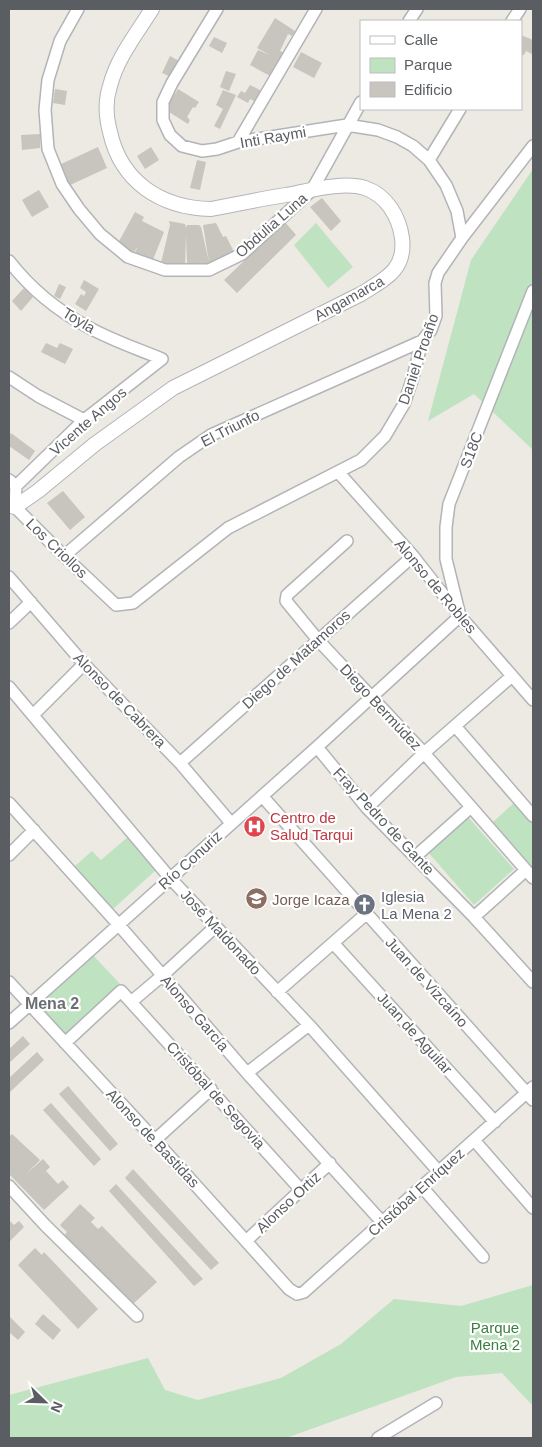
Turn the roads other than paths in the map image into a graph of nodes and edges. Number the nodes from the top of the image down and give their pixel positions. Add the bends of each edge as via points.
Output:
1 (78, 9) edge
2 (152, 9) edge
3 (216, 9) edge
4 (316, 9) edge
5 (417, 9) edge
6 (520, 9) edge
7 (410, 20) edge
8 (513, 20) edge
9 (360, 104) edge
10 (459, 110) edge
11 (347, 125) junction
12 (238, 142) junction
13 (533, 146) edge
14 (429, 160) junction
15 (312, 190) junction
16 (462, 238) junction
17 (9, 261) edge
18 (533, 291) edge
19 (422, 341) junction
20 (162, 359) joint
21 (9, 377) edge
22 (84, 420) junction
23 (339, 473) junction
24 (12, 483) edge
25 (12, 506) edge
26 (347, 541) dead end
27 (64, 556) junction
28 (413, 556) junction
29 (9, 576) edge
30 (32, 602) junction
31 (123, 605) joint
32 (460, 616) junction
33 (9, 623) edge
34 (318, 640) junction
35 (84, 664) junction
36 (512, 676) junction
37 (9, 687) edge
38 (372, 697) junction
39 (533, 700) edge
40 (33, 715) junction
41 (455, 726) junction
42 (317, 747) junction
43 (424, 753) junction
44 (180, 763) junction
45 (262, 796) junction
46 (9, 802) edge
47 (471, 807) junction
48 (367, 808) junction
49 (533, 816) edge
50 (231, 823) junction
51 (34, 830) junction
52 (9, 855) edge
53 (416, 856) junction
54 (529, 874) edge
55 (170, 878) junction
56 (366, 914) junction
57 (474, 917) junction
58 (118, 924) junction
59 (215, 927) junction
60 (334, 944) junction
61 (163, 975) junction
62 (9, 982) edge
63 (533, 982) edge
64 (277, 992) junction
65 (131, 1002) junction
66 (29, 1004) junction
67 (9, 1023) edge
68 (309, 1025) junction
69 (65, 1043) junction
70 (247, 1073) junction
71 (211, 1089) junction
72 (531, 1094) edge
73 (495, 1122) junction
74 (155, 1140) junction
75 (474, 1140) junction
76 (330, 1163) junction
77 (439, 1172) junction
78 (9, 1186) edge
79 (422, 1187) junction
80 (301, 1190) junction
81 (533, 1208) edge
82 (382, 1222) junction
83 (246, 1241) junction
84 (483, 1257) dead end
85 (297, 1294) joint
86 (137, 1316) dead end
87 (436, 1403) dead end
88 (378, 1438) edge

1 - 15 street, Obdulia Luna via 60,41 48,80 45,110 48,149 62,184 79,209 100,234 128,257 165,270 209,270 242,254
2 - 15 street, Angamarca via 116,68 107,101 113,146 134,180 166,201 196,208
3 - 12 street, Inti Raymi via 172,83 163,102 163,120 170,135 182,146 202,151
4 - 12 street
5 - 7 street
6 - 8 street
9 - 11 street, Obdulia Luna
10 - 14 street
11 - 12 street, Inti Raymi
11 - 14 street, Inti Raymi via 397,137
11 - 15 street, Obdulia Luna
13 - 16 street, Daniel Proaño
14 - 16 street, Inti Raymi via 454,202
15 - 25 street, Angamarca via 359,187 386,202 400,227 402,239 399,264 393,272 361,294 173,388 95,444 38,491
16 - 19 street, Daniel Proaño via 438,273 435,283 436,316
17 - 20 street, Toyla via 22,278 88,328
18 - 32 street, S18C via 449,504 446,559
19 - 23 street, Daniel Proaño via 404,404 385,436 361,460
19 - 27 street, El Triunfo via 211,435 179,457
20 - 22 street, Vicente Angos
21 - 22 street
22 - 24 street, Vicente Angos
23 - 28 street, Alonso de Robles
23 - 31 street, Daniel Proaño via 228,528 133,603
24 - 25 street, Los Criollos
25 - 27 street, Los Criollos
26 - 34 street, Diego Bermúdez via 286,598
27 - 31 street, Los Criollos via 116,605
28 - 32 street, Alonso de Robles
28 - 34 street, Diego de Matamoros
29 - 30 street, Alonso de Cabrera
30 - 33 street
30 - 35 street, Alonso de Cabrera
32 - 36 street, Alonso de Robles
32 - 38 street, Río Conuriz
34 - 38 street, Diego Bermúdez
34 - 44 street, Diego de Matamoros
35 - 40 street
35 - 44 street, Alonso de Cabrera
36 - 39 street, Alonso de Robles
36 - 41 street
37 - 40 street, José Maldonado
38 - 42 street, Río Conuriz
38 - 43 street, Diego Bermúdez
40 - 55 street, José Maldonado
41 - 43 street
41 - 49 street
42 - 45 street, Río Conuriz
42 - 48 street, Fray Pedro de Gante
43 - 47 street, Diego Bermúdez
43 - 48 street
44 - 50 street, Alonso de Cabrera
45 - 50 street, Río Conuriz
45 - 56 street, Juan de Vizcaíno
46 - 51 street, Alonso García
47 - 53 street
47 - 54 street, Diego Bermúdez
48 - 53 street, Fray Pedro de Gante
50 - 55 street, Río Conuriz
51 - 52 street
51 - 58 street, Alonso García
53 - 57 street, Fray Pedro de Gante
54 - 57 street
55 - 58 street, Río Conuriz
55 - 59 street, José Maldonado
56 - 60 street
56 - 72 street, Juan de Vizcaíno
57 - 63 street, Fray Pedro de Gante
58 - 61 street, Alonso García
58 - 66 street, Río Conuriz
59 - 61 street
59 - 64 street, José Maldonado
60 - 64 street
60 - 73 street, Juan de Aguilar
61 - 65 street
61 - 70 street, Alonso García
62 - 66 street, Alonso de Bastidas
64 - 68 street, José Maldonado
65 - 69 street via 122,990
65 - 71 street, Cristóbal de Segovia
66 - 67 street, Río Conuriz
66 - 69 street, Alonso de Bastidas
68 - 70 street
68 - 77 street, José Maldonado
69 - 74 street, Alonso de Bastidas
70 - 76 street, Alonso García
71 - 74 street
71 - 80 street, Cristóbal de Segovia
72 - 73 street, Cristóbal Enríquez
73 - 75 street, Cristóbal Enríquez
74 - 83 street, Alonso de Bastidas
75 - 77 street, Cristóbal Enríquez
75 - 81 street
76 - 80 street, Alonso Ortiz
76 - 82 street, Alonso García
77 - 79 street, Cristóbal Enríquez
78 - 86 street
79 - 82 street, Cristóbal Enríquez
79 - 84 street
80 - 83 street, Alonso Ortiz
82 - 85 street, Cristóbal Enríquez via 304,1292
83 - 85 street, Alonso de Bastidas via 288,1289
87 - 88 street

